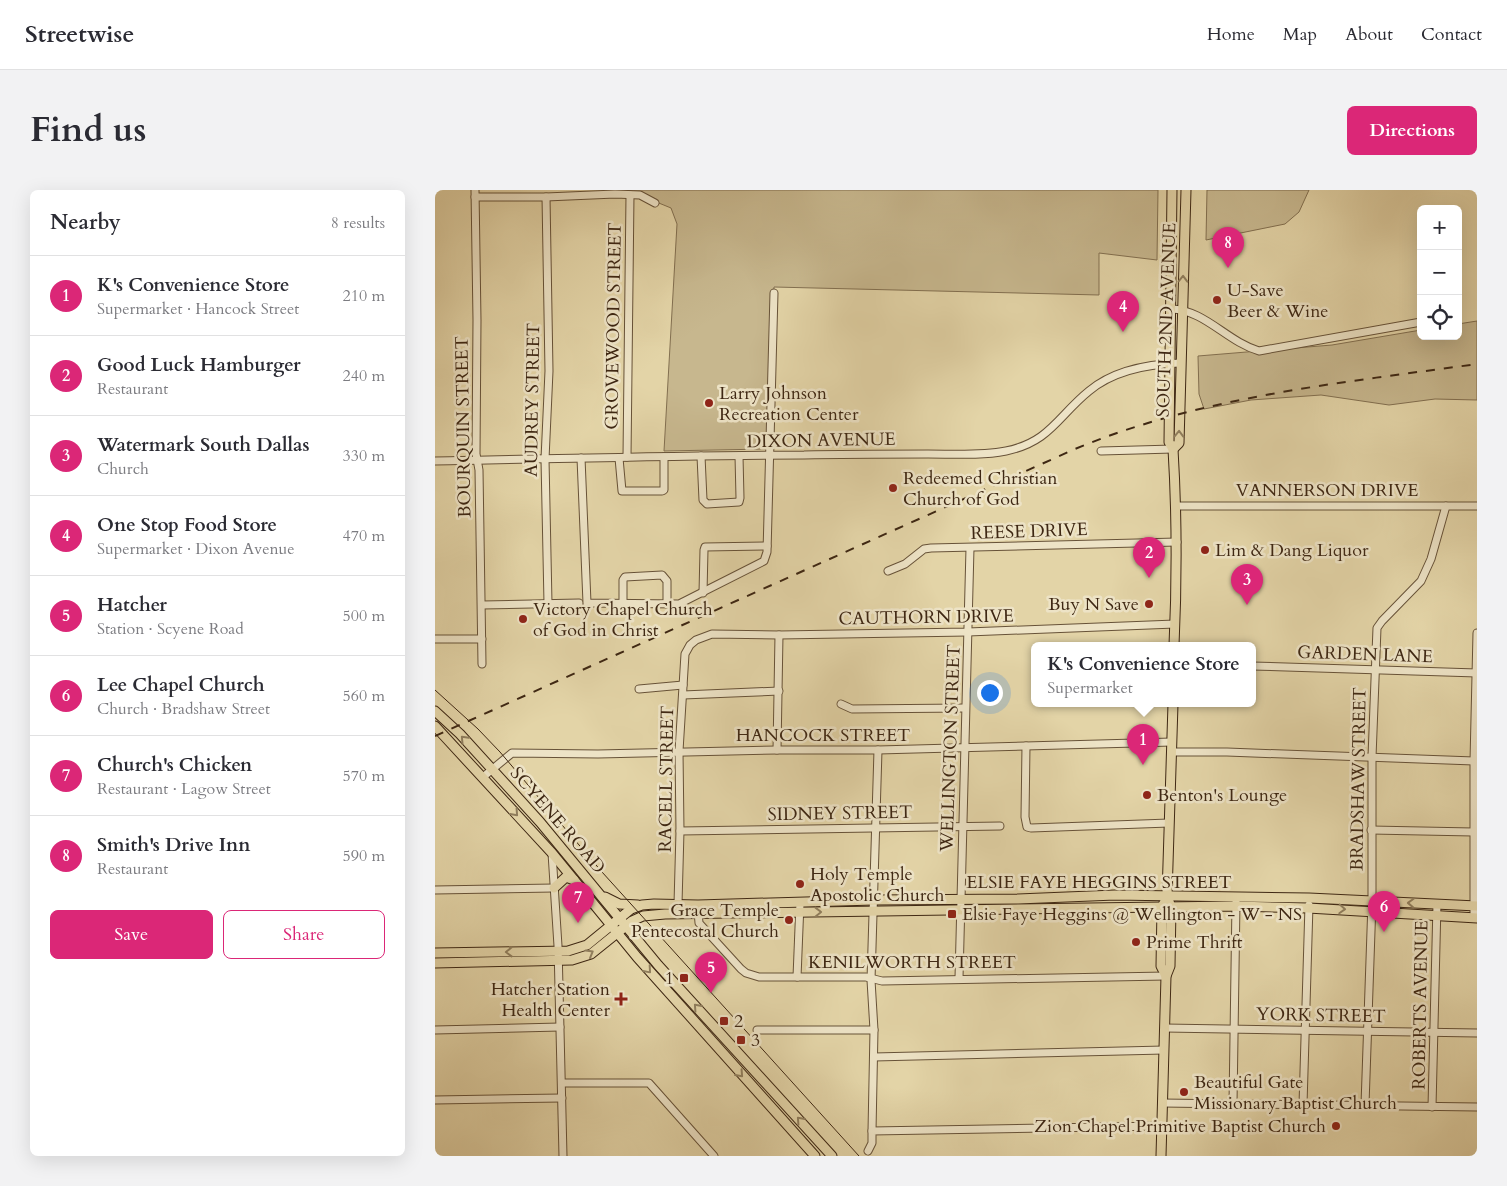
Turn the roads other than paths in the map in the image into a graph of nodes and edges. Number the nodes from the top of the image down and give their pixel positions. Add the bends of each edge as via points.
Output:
1 (1173, 190) edge
2 (1186, 190) edge
3 (475, 194) edge
4 (629, 196) junction
5 (546, 197) junction
6 (655, 203) dead end
7 (774, 293) dead end
8 (1171, 309) junction
9 (1182, 309) junction
10 (1417, 323) edge
11 (1175, 363) junction
12 (1173, 449) junction
13 (1101, 450) dead end
14 (770, 455) junction
15 (701, 456) junction
16 (739, 456) junction
17 (664, 457) junction
18 (581, 458) junction
19 (623, 458) junction
20 (545, 459) junction
21 (476, 460) junction
22 (435, 461) edge
23 (1176, 506) junction
24 (1446, 506) junction
25 (1477, 506) edge
26 (1177, 542) junction
27 (767, 546) junction
28 (970, 548) junction
29 (888, 571) dead end
30 (703, 592) junction
31 (548, 603) junction
32 (583, 603) junction
33 (482, 604) junction
34 (623, 604) junction
35 (667, 604) junction
36 (1175, 624) junction
37 (968, 632) junction
38 (1477, 633) edge
39 (779, 635) junction
40 (435, 639) edge
41 (482, 639) junction
42 (1174, 642) edge
43 (685, 654) joint
44 (483, 664) dead end
45 (1256, 666) edge
46 (1376, 669) junction
47 (1477, 673) edge
48 (683, 685) junction
49 (639, 690) dead end
50 (779, 691) junction
51 (683, 695) junction
52 (841, 704) dead end
53 (1173, 707) edge
54 (965, 708) junction
55 (435, 711) edge
56 (435, 726) edge
57 (1026, 746) junction
58 (1172, 747) junction
59 (965, 748) junction
60 (777, 750) junction
61 (879, 750) junction
62 (679, 751) junction
63 (1372, 757) junction
64 (1474, 761) junction
65 (492, 769) junction
66 (483, 777) junction
67 (1169, 823) junction
68 (962, 826) junction
69 (1000, 826) dead end
70 (876, 828) junction
71 (1371, 830) junction
72 (680, 831) junction
73 (1473, 832) junction
74 (551, 853) junction
75 (574, 880) junction
76 (554, 888) junction
77 (435, 890) edge
78 (601, 895) junction
79 (1115, 895) junction
80 (1167, 896) junction
81 (961, 898) junction
82 (874, 900) junction
83 (1236, 902) junction
84 (800, 903) junction
85 (1309, 903) junction
86 (678, 904) junction
87 (1437, 904) junction
88 (641, 906) junction
89 (1371, 906) junction
90 (1475, 906) edge
91 (1116, 907) junction
92 (1166, 907) junction
93 (698, 909) junction
94 (960, 909) junction
95 (874, 911) junction
96 (800, 912) junction
97 (1437, 916) junction
98 (1475, 918) edge
99 (619, 919) junction
100 (611, 925) junction
101 (625, 926) junction
102 (617, 933) junction
103 (558, 951) junction
104 (435, 953) edge
105 (558, 962) junction
106 (435, 963) edge
107 (1166, 976) junction
108 (797, 977) junction
109 (959, 978) junction
110 (871, 980) junction
111 (560, 1027) junction
112 (1165, 1028) junction
113 (1233, 1028) junction
114 (435, 1030) edge
115 (757, 1030) dead end
116 (874, 1030) junction
117 (1305, 1030) junction
118 (1366, 1031) junction
119 (1434, 1032) junction
120 (1477, 1033) edge
121 (708, 1038) junction
122 (730, 1043) junction
123 (1164, 1050) junction
124 (874, 1057) junction
125 (562, 1083) junction
126 (562, 1098) junction
127 (435, 1100) edge
128 (1162, 1103) junction
129 (1233, 1104) junction
130 (1303, 1104) junction
131 (1365, 1105) junction
132 (1432, 1107) junction
133 (1477, 1107) edge
134 (1161, 1126) junction
135 (873, 1131) junction
136 (806, 1146) junction
137 (868, 1150) dead end
138 (563, 1156) edge
139 (714, 1156) edge
140 (805, 1156) edge
141 (815, 1156) edge
142 (832, 1156) edge
143 (1161, 1156) edge

1 - 8 main road, SOUTH 2ND AVENUE
9 -> 2 main road, SOUTH 2ND AVENUE
3 - 5 street
3 - 21 street, BOURQUIN STREET
4 - 5 street
4 - 6 street via 639,196
4 - 19 street, GROVEWOOD STREET
5 - 20 street, AUDREY STREET via 549,370
7 - 14 street
8 - 9 street
8 - 11 main road, SOUTH 2ND AVENUE
9 - 10 street via 1213,324 1244,346 1259,350
9 - 11 main road, SOUTH 2ND AVENUE
11 - 12 main road, SOUTH 2ND AVENUE via 1169,442
11 - 14 street, DIXON AVENUE via 1144,366 1106,379 1089,390 1048,432 1034,441 1006,450 969,454
12 - 13 street
12 - 23 main road, SOUTH 2ND AVENUE
14 - 16 street, DIXON AVENUE
14 - 27 street
15 - 16 street, DIXON AVENUE
15 - 16 street via 703,500 707,504 739,502
15 - 17 street, DIXON AVENUE
17 - 19 street, DIXON AVENUE
17 - 19 street, GROVEWOOD STREET via 662,491 622,491
18 - 19 street, DIXON AVENUE
18 - 20 street, DIXON AVENUE
18 - 32 street
20 - 21 street, DIXON AVENUE
20 - 31 street, AUDREY STREET
21 - 22 street, DIXON AVENUE
21 - 33 street, BOURQUIN STREET via 479,470
23 - 24 street, VANNERSON DRIVE
23 - 26 main road, SOUTH 2ND AVENUE
24 - 25 street, VANNERSON DRIVE
24 - 46 street, BRADSHAW STREET via 1431,559 1421,581 1377,628
26 - 28 street, REESE DRIVE
26 - 36 main road, SOUTH 2ND AVENUE
27 - 30 street via 766,557 761,563
27 - 30 street via 705,547
28 - 29 street, REESE DRIVE via 924,549 905,564
28 - 37 street, WELLINGTON STREET
30 - 35 street via 679,604
31 - 32 street
31 - 33 street
32 - 34 street
33 - 41 street, BOURQUIN STREET
34 - 35 street
34 - 35 street via 625,577 662,575 667,581
36 - 37 street, CAUTHORN DRIVE
36 - 42 main road, SOUTH 2ND AVENUE
37 - 39 street, CAUTHORN DRIVE
37 - 54 street, WELLINGTON STREET
38 - 47 street
39 - 43 street, CAUTHORN DRIVE via 711,634 689,645
39 - 50 street
40 - 41 street
41 - 44 street, BOURQUIN STREET
43 - 48 street, RACELL STREET
45 - 46 street, GARDEN LANE
46 - 47 street, GARDEN LANE
46 - 63 street, BRADSHAW STREET
47 - 64 street
48 - 49 street
48 - 51 street, RACELL STREET
50 - 51 street
50 - 60 street
51 - 62 street, RACELL STREET
52 - 54 street via 852,709
53 - 58 main road
54 - 59 street, WELLINGTON STREET
65 -> 55 main road, SCYENE ROAD
56 - 66 main road, SCYENE ROAD
57 - 58 street, HANCOCK STREET
57 - 59 street, HANCOCK STREET
57 - 67 street via 1027,827
58 - 63 street, HANCOCK STREET
58 - 67 main road
59 - 61 street, HANCOCK STREET
59 - 68 street, WELLINGTON STREET
60 - 61 street, HANCOCK STREET
60 - 62 street, HANCOCK STREET
61 - 70 street
62 - 65 street, HANCOCK STREET via 512,753
62 - 72 street, RACELL STREET
63 - 64 street, HANCOCK STREET
63 - 71 street, BRADSHAW STREET
64 - 73 street
65 - 66 street, HANCOCK STREET
65 - 78 main road, SCYENE ROAD
66 -> 74 main road, SCYENE ROAD
67 - 80 main road
68 - 69 street, SIDNEY STREET
68 - 70 street, SIDNEY STREET
68 - 81 street, WELLINGTON STREET
70 - 72 street, SIDNEY STREET
70 - 82 street
71 - 73 street
71 - 89 street, BRADSHAW STREET
72 - 86 street, RACELL STREET
73 - 90 street
74 - 75 main road, SCYENE ROAD
74 - 76 street
75 - 76 main road via 566,877
75 - 100 main road, SCYENE ROAD
76 - 77 street
76 - 103 street
78 - 88 main road via 619,904
78 - 99 main road, SCYENE ROAD
79 - 80 main road, ELSIE FAYE HEGGINS STREET
79 - 81 main road, ELSIE FAYE HEGGINS STREET
79 - 91 main road
80 - 83 main road, ELSIE FAYE HEGGINS STREET
80 - 92 main road
81 - 82 main road, ELSIE FAYE HEGGINS STREET
81 - 94 street, WELLINGTON STREET
82 - 84 main road, ELSIE FAYE HEGGINS STREET
82 - 95 street
83 - 85 main road, ELSIE FAYE HEGGINS STREET
83 - 92 main road, ELSIE FAYE HEGGINS STREET
83 - 113 street
84 - 93 main road, ELSIE FAYE HEGGINS STREET
84 - 96 street
85 - 89 main road, ELSIE FAYE HEGGINS STREET
85 - 117 street
86 - 88 main road, ELSIE FAYE HEGGINS STREET
86 - 93 main road, ELSIE FAYE HEGGINS STREET
87 -> 89 main road, ELSIE FAYE HEGGINS STREET
87 - 90 main road, ELSIE FAYE HEGGINS STREET
87 - 97 street, ROBERTS AVENUE
88 - 99 main road, ELSIE FAYE HEGGINS STREET via 631,909
89 - 97 main road, ELSIE FAYE HEGGINS STREET
89 - 118 street, BRADSHAW STREET
90 - 98 street
91 - 92 main road, ELSIE FAYE HEGGINS STREET
91 - 94 main road, ELSIE FAYE HEGGINS STREET
92 - 107 main road via 1170,966
93 - 96 main road, ELSIE FAYE HEGGINS STREET
93 - 101 main road, ELSIE FAYE HEGGINS STREET via 648,915
93 - 108 street, KENILWORTH STREET via 699,923 746,973 759,977
94 - 95 main road, ELSIE FAYE HEGGINS STREET
94 - 109 street, WELLINGTON STREET
96 -> 95 main road, ELSIE FAYE HEGGINS STREET
95 - 110 street
96 - 108 street
97 - 98 main road, ELSIE FAYE HEGGINS STREET
97 - 119 street, ROBERTS AVENUE
99 - 100 main road, ELSIE FAYE HEGGINS STREET
99 - 101 main road, SCYENE ROAD
100 - 102 main road, SCYENE ROAD
100 - 103 main road, ELSIE FAYE HEGGINS STREET via 587,945
101 - 102 main road, ELSIE FAYE HEGGINS STREET
122 -> 101 main road, SCYENE ROAD
105 -> 102 main road, ELSIE FAYE HEGGINS STREET via 591,954
102 -> 121 main road, SCYENE ROAD
103 -> 104 main road, ELSIE FAYE HEGGINS STREET
103 - 105 street
105 - 106 main road, ELSIE FAYE HEGGINS STREET
105 - 111 street
107 - 109 street, KENILWORTH STREET
107 - 112 main road
108 - 110 street, KENILWORTH STREET
109 - 110 street, KENILWORTH STREET
110 - 116 street
111 - 114 street
111 - 125 street
112 - 113 street, YORK STREET
112 - 123 main road
113 - 117 street, YORK STREET
113 - 129 street
115 - 116 street
116 - 124 street
117 - 118 street, YORK STREET
117 - 130 street
118 - 119 street, YORK STREET
118 - 131 street, BRADSHAW STREET
119 - 120 street, YORK STREET
119 - 132 street, ROBERTS AVENUE
121 - 122 main road via 717,1036
121 -> 136 main road, SCYENE ROAD
142 -> 122 main road, SCYENE ROAD
123 - 124 street
123 - 128 main road
124 - 135 street
125 - 126 street
125 - 139 street via 649,1083
126 - 127 street
126 - 138 street
128 - 129 street
128 - 134 main road
129 - 130 street
130 - 131 street
131 - 132 street
132 - 133 street
134 - 135 street
134 - 143 main road
135 - 137 street
136 - 140 main road
136 - 141 main road, SCYENE ROAD

